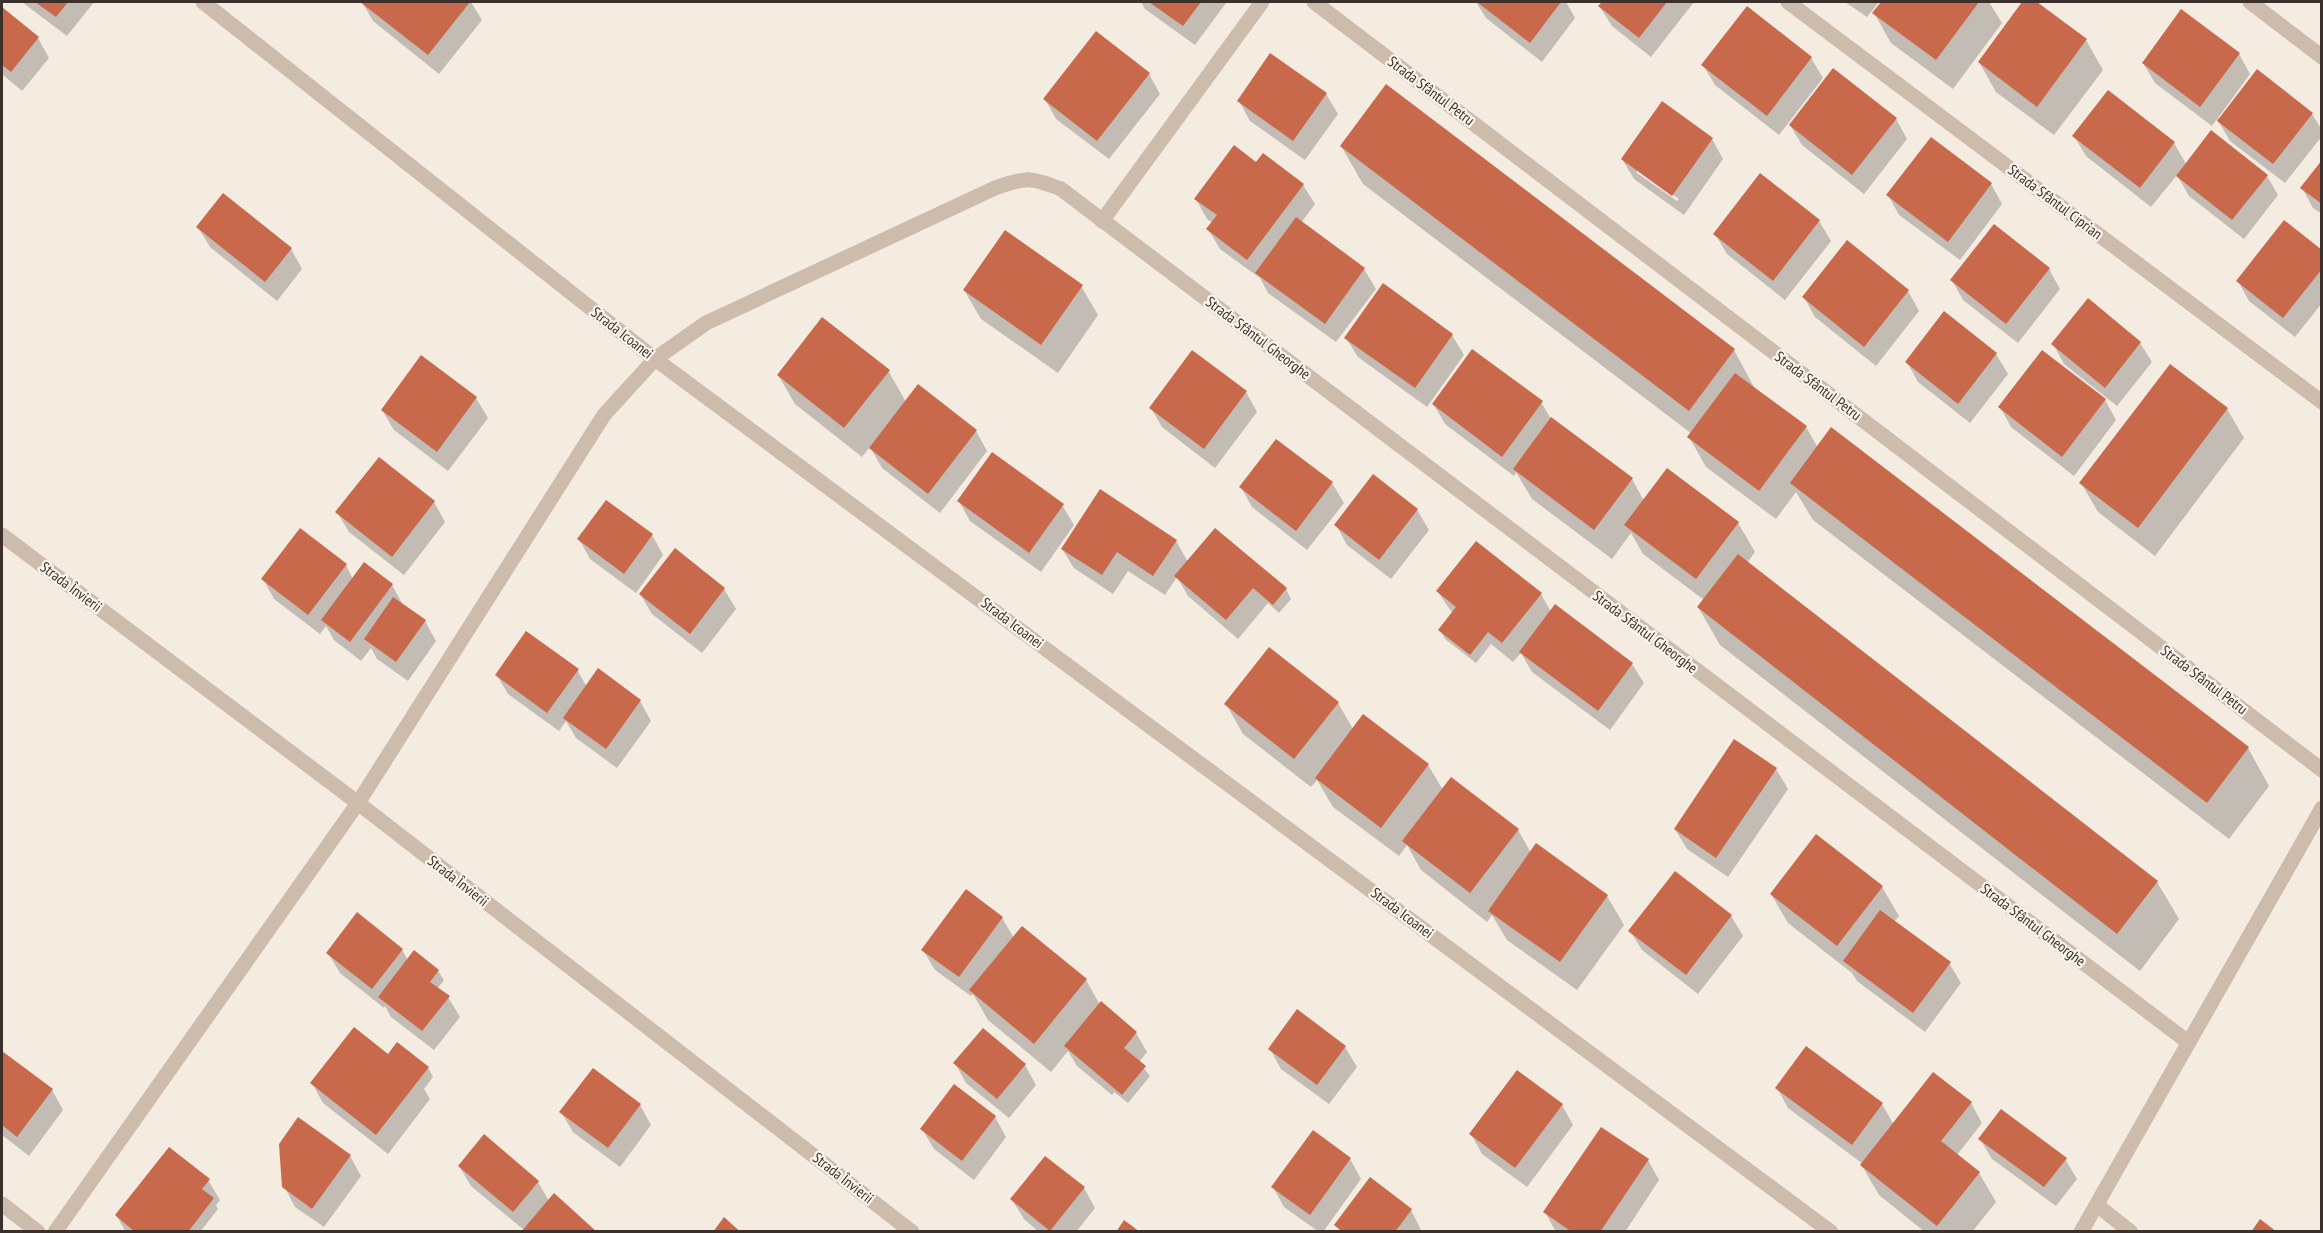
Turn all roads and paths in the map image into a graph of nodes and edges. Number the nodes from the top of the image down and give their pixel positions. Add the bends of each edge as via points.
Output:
1 (203, 2) edge
2 (1262, 2) edge
3 (1314, 2) edge
4 (1788, 2) edge
5 (2250, 2) edge
6 (2322, 57) edge
7 (1102, 220) junction
8 (655, 359) junction
9 (2322, 402) edge
10 (2, 535) edge
11 (2322, 770) edge
12 (358, 804) junction
13 (2322, 808) edge
14 (2188, 1042) junction
15 (2, 1204) edge
16 (2097, 1205) junction
17 (38, 1232) edge
18 (55, 1232) edge
19 (912, 1232) edge
20 (1831, 1232) edge
21 (2081, 1232) edge
22 (2131, 1232) edge

1 - 8 street, Strada Icoanei
2 - 7 street
3 - 11 street, Strada Sfântul Petru
4 - 9 street, Strada Sfântul Ciprian
5 - 6 street
7 - 8 street, Strada Sfântul Gheorghe via 1061,189 1038,180 1020,179 706,323
7 - 14 street, Strada Sfântul Gheorghe
8 - 12 street, Strada Sfântul Gheorghe via 604,415
8 - 20 street, Strada Icoanei
10 - 12 street, Strada Învierii
12 - 18 street, Strada Sfântul Gheorghe
12 - 19 street, Strada Învierii
13 - 14 street
14 - 16 street
15 - 17 street
16 - 21 street
16 - 22 street

